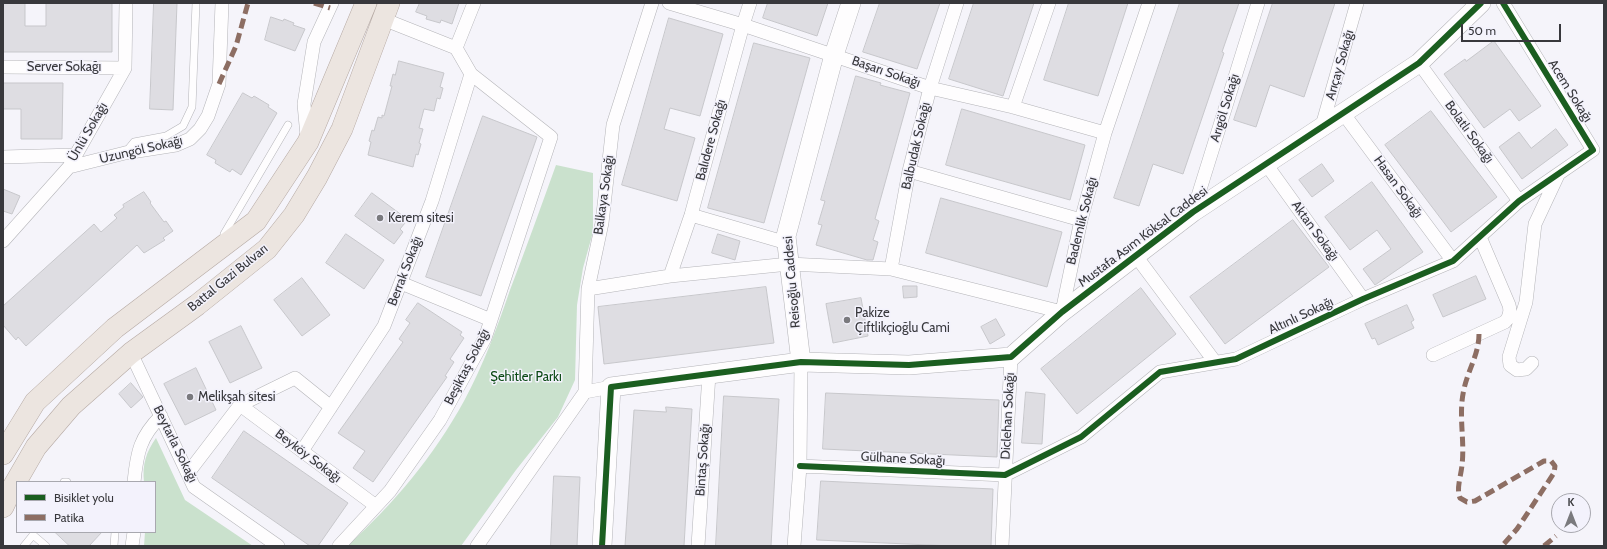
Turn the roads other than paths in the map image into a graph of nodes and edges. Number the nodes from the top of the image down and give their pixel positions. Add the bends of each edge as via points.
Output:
1 (126, 3) edge
2 (196, 3) edge
3 (222, 3) edge
4 (332, 3) edge
5 (366, 3) edge
6 (474, 3) edge
7 (652, 3) edge
8 (669, 3) edge
9 (750, 3) edge
10 (851, 3) edge
11 (957, 3) edge
12 (1049, 3) edge
13 (1149, 3) edge
14 (1258, 3) edge
15 (1358, 3) edge
16 (1481, 3) edge
17 (1503, 3) edge
18 (689, 6) edge
19 (386, 11) edge
20 (742, 25) junction
21 (456, 48) junction
22 (834, 55) junction
23 (1419, 63) junction
24 (3, 67) edge
25 (125, 68) junction
26 (471, 74) junction
27 (930, 88) junction
28 (1014, 107) junction
29 (1343, 113) junction
30 (288, 125) dead end
31 (1322, 126) junction
32 (1105, 133) junction
33 (308, 142) junction
34 (1593, 150) joint
35 (124, 153) junction
36 (3, 157) edge
37 (72, 161) junction
38 (1266, 164) junction
39 (909, 171) junction
40 (1559, 174) junction
41 (1519, 201) junction
42 (1193, 212) junction
43 (691, 215) junction
44 (1081, 220) junction
45 (1480, 237) junction
46 (3, 241) edge
47 (787, 243) junction
48 (224, 245) junction
49 (1136, 256) junction
50 (1453, 261) junction
51 (788, 264) junction
52 (891, 269) junction
53 (670, 276) junction
54 (401, 283) junction
55 (588, 289) junction
56 (1363, 299) junction
57 (1062, 312) junction
58 (491, 320) junction
59 (132, 353) junction
60 (1433, 355) dead end
61 (1011, 358) junction
62 (801, 362) junction
63 (1216, 362) junction
64 (1532, 363) dead end
65 (709, 374) junction
66 (611, 387) junction
67 (586, 392) junction
68 (240, 405) junction
69 (331, 407) junction
70 (161, 416) junction
71 (4, 449) edge
72 (302, 451) junction
73 (800, 466) junction
74 (188, 473) junction
75 (1006, 475) junction
76 (16, 481) edge
77 (134, 481) edge
78 (16, 482) edge
79 (376, 506) junction
80 (3, 507) edge
81 (115, 533) edge
82 (134, 533) edge
83 (33, 534) edge
84 (24, 546) edge
85 (46, 546) edge
86 (114, 546) edge
87 (132, 546) edge
88 (278, 546) edge
89 (339, 546) edge
90 (477, 546) edge
91 (602, 546) edge
92 (698, 546) edge
93 (794, 546) edge
94 (1002, 546) edge

1 - 25 street, Ünlü Sokağı
2 - 35 lane via 192,108 183,126 166,136 134,142
3 - 35 street, Uzungöl Sokağı via 219,84 208,116 200,129 190,139 176,145
4 - 33 street via 314,42 304,104
5 - 33 main road, Battal Gazi Bulvarı
6 - 21 street
7 - 55 street, Balkaya Sokağı via 613,125 602,223
8 - 18 street, Başarı Sokağı
9 - 20 street, Balıdere Sokağı
10 - 22 street, Reisoğlu Caddesi
11 - 27 street, Balbudak Sokağı
12 - 28 street
13 - 32 street, Bademlik Sokağı
14 - 42 street, Arıgöl Sokağı
15 - 31 street, Arıçay Sokağı
16 - 23 street, Mustafa Asım Köksal Caddesi
17 - 34 street, Acem Sokağı
18 - 20 street, Başarı Sokağı
19 - 21 street
19 - 59 main road, Battal Gazi Bulvarı via 342,129 318,177 294,215 267,249
20 - 22 street, Başarı Sokağı
20 - 43 street, Balıdere Sokağı
21 - 26 street
22 - 27 street, Başarı Sokağı
22 - 47 street, Reisoğlu Caddesi via 786,236
23 - 29 street, Mustafa Asım Köksal Caddesi
23 - 41 street, Bolatlı Sokağı
24 - 25 street, Server Sokağı
25 - 37 street, Ünlü Sokağı
26 - 54 street, Berrak Sokağı via 432,202
26 - 58 street, Beşiktaş Sokağı via 551,137
27 - 28 street, Başarı Sokağı
27 - 39 street, Balbudak Sokağı
28 - 32 street, Başarı Sokağı
29 - 31 street, Mustafa Asım Köksal Caddesi
29 - 50 street, Hasan Sokağı
30 - 48 lane via 224,234
31 - 38 street, Mustafa Asım Köksal Caddesi
32 - 44 street, Bademlik Sokağı
33 - 48 main road, Battal Gazi Bulvarı via 256,221
34 - 40 street, Altınlı Sokağı
35 - 37 street, Uzungöl Sokağı
36 - 37 street, Uzungöl Sokağı
37 - 46 street, Ünlü Sokağı
38 - 42 street, Mustafa Asım Köksal Caddesi
38 - 56 street, Aktan Sokağı
39 - 44 street
39 - 52 street, Balbudak Sokağı
40 - 41 street, Altınlı Sokağı
40 - 64 street via 1535,224 1526,302 1509,357 1510,365 1517,370 1526,369
41 - 45 street, Altınlı Sokağı
42 - 49 street, Mustafa Asım Köksal Caddesi
43 - 47 street
43 - 53 street, Balıdere Sokağı
44 - 57 street, Bademlik Sokağı
45 - 50 street, Altınlı Sokağı
45 - 60 street via 1509,305 1509,316 1505,322
47 - 51 street, Reisoğlu Caddesi
48 - 71 main road, Battal Gazi Bulvarı via 115,328 35,402
49 - 57 street, Mustafa Asım Köksal Caddesi
49 - 63 street
50 - 56 street, Altınlı Sokağı
51 - 52 street
51 - 53 street
51 - 62 street, Reisoğlu Caddesi
52 - 57 street
53 - 55 street
54 - 58 street
54 - 69 street, Berrak Sokağı via 384,326
55 - 67 street, Balkaya Sokağı
56 - 63 street, Altınlı Sokağı via 1236,359
57 - 61 street, Mustafa Asım Köksal Caddesi
58 - 79 street, Beşiktaş Sokağı via 485,338 440,420 390,491
59 - 70 street, Beytarla Sokağı
59 - 76 main road, Battal Gazi Bulvarı via 71,406 36,448
61 - 62 street via 909,365
61 - 75 street, Diclehan Sokağı
62 - 65 street
62 - 73 street, Reisoğlu Caddesi
63 - 75 street, Altınlı Sokağı via 1160,372 1081,437
65 - 66 street
65 - 92 street, Bintaş Sokağı
66 - 67 street
66 - 91 street
67 - 90 street
68 - 69 street via 295,378
68 - 72 street, Beyköy Sokağı
68 - 74 street
69 - 72 street, Berrak Sokağı
70 - 74 street, Beytarla Sokağı
70 - 77 street via 149,428 141,443
72 - 79 street, Beyköy Sokağı
73 - 75 street, Gülhane Sokağı
73 - 93 street, Reisoğlu Caddesi
74 - 88 street, Beytarla Sokağı via 194,487
75 - 94 street, Diclehan Sokağı
78 - 80 main road, Battal Gazi Bulvarı
79 - 89 street, Beşiktaş Sokağı
81 - 86 lane
82 - 87 street
83 - 84 lane
83 - 85 lane

